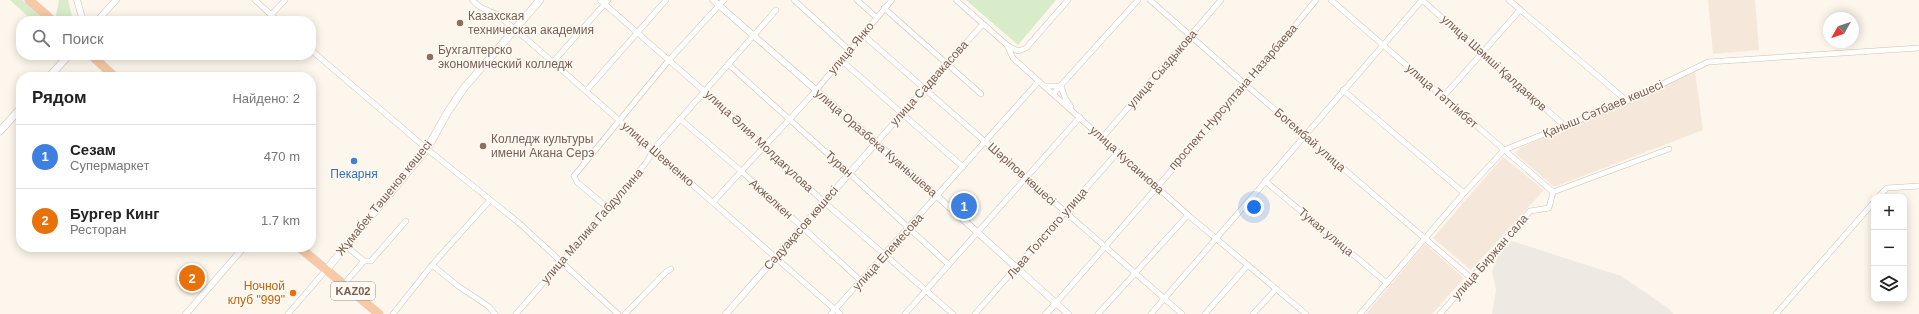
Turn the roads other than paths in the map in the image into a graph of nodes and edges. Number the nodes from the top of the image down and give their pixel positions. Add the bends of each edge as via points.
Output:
1 (29, 0) edge
2 (77, 0) edge
3 (116, 0) edge
4 (254, 0) edge
5 (284, 0) edge
6 (472, 0) edge
7 (540, 0) edge
8 (600, 0) edge
9 (666, 0) edge
10 (713, 0) edge
11 (724, 0) edge
12 (794, 0) edge
13 (857, 0) edge
14 (892, 0) edge
15 (956, 0) edge
16 (1068, 0) edge
17 (1138, 0) edge
18 (1150, 0) edge
19 (1221, 0) edge
20 (1316, 0) edge
21 (1331, 0) edge
22 (1422, 0) edge
23 (1509, 0) edge
24 (607, 2) edge
25 (720, 6) junction
26 (884, 8) junction
27 (776, 10) dead end
28 (1520, 10) junction
29 (271, 15) joint
30 (47, 16) edge
31 (82, 16) edge
32 (102, 16) edge
33 (876, 17) junction
34 (983, 24) junction
35 (515, 29) junction
36 (637, 32) junction
37 (862, 34) junction
38 (753, 36) junction
39 (1191, 36) junction
40 (1382, 44) junction
41 (1007, 45) junction
42 (1919, 48) edge
43 (849, 50) junction
44 (1483, 53) junction
45 (316, 54) edge
46 (64, 60) edge
47 (96, 60) edge
48 (669, 60) junction
49 (841, 60) junction
50 (553, 62) junction
51 (946, 63) junction
52 (728, 64) junction
53 (54, 72) edge
54 (110, 72) edge
55 (1039, 81) junction
56 (1246, 85) junction
57 (1044, 86) junction
58 (1061, 86) junction
59 (924, 88) junction
60 (816, 90) junction
61 (1343, 90) junction
62 (586, 91) junction
63 (704, 91) junction
64 (981, 94) dead end
65 (1053, 94) junction
66 (1443, 97) junction
67 (1628, 101) junction
68 (1074, 112) junction
69 (16, 113) edge
70 (902, 114) junction
71 (1080, 117) junction
72 (680, 118) junction
73 (788, 119) junction
74 (619, 121) junction
75 (1565, 126) junction
76 (0, 131) edge
77 (1304, 135) junction
78 (1102, 138) junction
79 (986, 142) junction
80 (876, 143) junction
81 (764, 146) junction
82 (427, 149) junction
83 (653, 150) junction
84 (1504, 150) junction
85 (1669, 150) dead end
86 (1118, 152) junction
87 (963, 168) junction
88 (741, 171) junction
89 (850, 173) junction
90 (1026, 178) junction
91 (1265, 181) junction
92 (1156, 186) junction
93 (1919, 186) edge
94 (1553, 192) junction
95 (1464, 193) junction
96 (1881, 194) edge
97 (937, 196) junction
98 (490, 200) junction
99 (713, 202) junction
100 (824, 202) junction
101 (1871, 205) edge
102 (609, 209) junction
103 (1065, 213) junction
104 (1188, 215) junction
105 (406, 221) dead end
106 (802, 227) junction
107 (909, 228) junction
108 (978, 232) junction
109 (1216, 238) junction
110 (1425, 240) junction
111 (346, 246) junction
112 (1104, 246) junction
113 (240, 252) edge
114 (305, 252) edge
115 (885, 254) junction
116 (776, 257) junction
117 (364, 261) junction
118 (561, 263) junction
119 (949, 265) junction
120 (1248, 265) junction
121 (432, 266) junction
122 (1018, 268) junction
123 (326, 269) junction
124 (671, 269) dead end
125 (1135, 274) junction
126 (1471, 278) junction
127 (861, 281) junction
128 (1387, 283) junction
129 (344, 284) junction
130 (1276, 289) junction
131 (926, 290) junction
132 (1164, 299) junction
133 (1056, 303) junction
134 (833, 312) edge
135 (728, 313) edge
136 (1303, 313) edge
137 (186, 314) edge
138 (288, 314) edge
139 (378, 314) edge
140 (393, 314) edge
141 (495, 314) edge
142 (516, 314) edge
143 (618, 314) edge
144 (625, 314) edge
145 (840, 314) edge
146 (905, 314) edge
147 (953, 314) edge
148 (976, 314) edge
149 (1046, 314) edge
150 (1068, 314) edge
151 (1098, 314) edge
152 (1151, 314) edge
153 (1182, 314) edge
154 (1205, 314) edge
155 (1253, 314) edge
156 (1360, 314) edge
157 (1440, 314) edge
158 (1776, 314) edge

1 - 30 highway
2 - 31 street
3 - 32 street
4 - 29 street
5 - 29 street
6 - 35 street, улица Шевченко
7 - 35 main road, Жұмабек Тәшенов көшесі
8 - 24 street, улица Әлия Молдағұлова
9 - 36 street
10 - 25 street, улица Оразбека Куанышева
11 - 25 street
12 - 43 street
13 - 33 street
14 - 26 street, улица Янко
15 - 34 street, улица Кусаинова
16 - 41 street via 1026,48 1018,51
17 - 58 street
18 - 39 street, Богембай улица
19 - 39 street, улица Сыздыкова
20 - 56 street, проспект Нурсултана Назарбаева
21 - 40 street, улица Тәттімбет
22 - 40 street
22 - 44 street, улица Шәмші Қалдаяқов
23 - 28 street
24 - 36 street, улица Әлия Молдағұлова
24 - 50 street
25 - 38 street, улица Оразбека Куанышева
25 - 48 street
26 - 33 street, улица Янко
26 - 51 street
27 - 38 street, улица Малика Габдуллина
28 - 44 street
28 - 67 street
33 - 37 street, улица Янко
34 - 41 street, улица Кусаинова
34 - 51 street, улица Садвакасова
35 - 50 street, улица Шевченко
35 - 82 main road, Жұмабек Тәшенов көшесі via 464,88
36 - 48 street, улица Әлия Молдағұлова
36 - 62 street
37 - 43 street, улица Янко
37 - 59 street, Шәріпов көшесі
38 - 52 street, улица Малика Габдуллина
38 - 60 street, улица Оразбека Куанышева
39 - 56 street, Богембай улица
39 - 78 street, улица Сыздыкова
40 - 61 street
40 - 66 street, улица Тәттімбет
41 - 55 street, улица Кусаинова via 1013,58
42 - 67 street, Қаныш Сәтбаев көшесі via 1708,62
43 - 49 street, улица Янко
44 - 66 street
44 - 75 street, улица Шәмші Қалдаяқов
45 - 82 street
46 - 53 main road
47 - 54 highway
48 - 63 street, улица Әлия Молдағұлова
48 - 74 street
49 - 60 street, улица Янко
49 - 70 street
50 - 62 street, улица Шевченко
51 - 59 street, улица Садвакасова
51 - 64 street
52 - 63 street, улица Малика Габдуллина
52 - 73 street, Туран
55 - 57 street, улица Кусаинова
55 - 79 street, улица Елемесова
56 - 77 street, Богембай улица
56 - 92 street, проспект Нурсултана Назарбаева
57 - 58 street
57 - 65 street, улица Кусаинова
58 - 65 street
58 - 68 street
59 - 70 street, улица Садвакасова
59 - 79 street, Шәріпов көшесі
60 - 73 street, улица Янко
60 - 80 street, улица Оразбека Куанышева
61 - 77 street
61 - 95 street
62 - 74 street, улица Шевченко
63 - 72 street, улица Малика Габдуллина
63 - 81 street, улица Әлия Молдағұлова
65 - 68 street, улица Кусаинова
66 - 84 street, улица Тәттімбет
67 - 75 street, Қаныш Сәтбаев көшесі
68 - 71 street, улица Кусаинова
69 - 76 main road
70 - 80 street, улица Садвакасова
70 - 87 street
71 - 78 street, улица Кусаинова
71 - 90 street
72 - 83 street, улица Малика Габдуллина
72 - 88 street, Акжелкен
73 - 81 street, улица Янко
73 - 89 street, Туран
74 - 83 street, улица Шевченко
74 - 102 street via 574,176 577,182
75 - 84 street, Қаныш Сәтбаев көшесі
77 - 91 street
77 - 110 street, Богембай улица
78 - 86 street, улица Кусаинова
79 - 87 street, улица Елемесова
79 - 90 street, Шәріпов көшесі
80 - 89 street, Сәдуақасов көшесі
80 - 97 street, улица Оразбека Куанышева
81 - 88 street, улица Янко
81 - 100 street, улица Әлия Молдағұлова
82 - 98 street
82 - 111 main road, Жұмабек Тәшенов көшесі
83 - 99 street, улица Шевченко
83 - 102 street, улица Малика Габдуллина
84 - 94 street, улица Тәттімбет
84 - 95 street, Қаныш Сәтбаев көшесі
85 - 94 street
86 - 92 street, улица Кусаинова
86 - 103 street, Льва Толстого улица
87 - 97 street, улица Елемесова
88 - 99 street, улица Янко
88 - 106 street, Акжелкен
89 - 100 street, Сәдуақасов көшесі
89 - 107 street, Туран
90 - 103 street, Шәріпов көшесі
90 - 108 street
91 - 109 street
91 - 128 street, Тукая улица
92 - 104 street, улица Кусаинова
92 - 112 street, проспект Нурсултана Назарбаева
93 - 96 street via 1887,188
94 - 126 street, улица Биржан сала via 1548,208 1530,211
95 - 110 street, Қаныш Сәтбаев көшесі
97 - 107 street, улица Елемесова
97 - 108 street, улица Оразбека Куанышева
98 - 118 street
98 - 121 street
99 - 116 street, улица Шевченко
100 - 106 street, Сәдуақасов көшесі
100 - 115 street, улица Әлия Молдағұлова
101 - 158 street
102 - 118 street, улица Малика Габдуллина
103 - 112 street, Шәріпов көшесі
103 - 122 street, Льва Толстого улица
104 - 109 street, улица Кусаинова
104 - 125 street
105 - 117 street via 371,261
106 - 116 street, Сәдуақасов көшесі
106 - 127 street, Акжелкен
107 - 115 street, улица Елемесова
107 - 119 street, Туран
108 - 119 street
108 - 122 street, улица Оразбека Куанышева
109 - 120 street, улица Кусаинова
109 - 132 street
110 - 126 street, Богембай улица
110 - 128 street, Қаныш Сәтбаев көшесі
111 - 117 street
111 - 123 main road, Жұмабек Тәшенов көшесі
112 - 125 street, Шәріпов көшесі
112 - 133 street, проспект Нурсултана Назарбаева
113 - 137 street
114 - 123 highway, KАZ02
115 - 127 street, улица Елемесова
115 - 131 street, улица Әлия Молдағұлова
116 - 134 street, улица Шевченко
116 - 135 street, Сәдуақасов көшесі
117 - 129 street
118 - 142 street, улица Малика Габдуллина
118 - 143 street
119 - 131 street
120 - 130 street, улица Кусаинова
120 - 154 street
121 - 140 street
121 - 141 street via 488,306
122 - 133 street, улица Оразбека Куанышева
122 - 148 street, Льва Толстого улица
123 - 129 highway, KАZ02
123 - 138 street, Жұмабек Тәшенов көшесі
123 - 139 highway, KАZ02
124 - 144 street
125 - 132 street, Шәріпов көшесі
125 - 151 street
126 - 157 street, улица Биржан сала
127 - 134 street, улица Елемесова
128 - 156 street, Қаныш Сәтбаев көшесі
129 - 139 highway, KАZ02
130 - 136 street, улица Кусаинова
130 - 155 street
131 - 146 street
131 - 147 street, улица Әлия Молдағұлова
132 - 152 street
132 - 153 street, Шәріпов көшесі
133 - 149 street
133 - 150 street, улица Оразбека Куанышева
134 - 145 street, улица Шевченко

